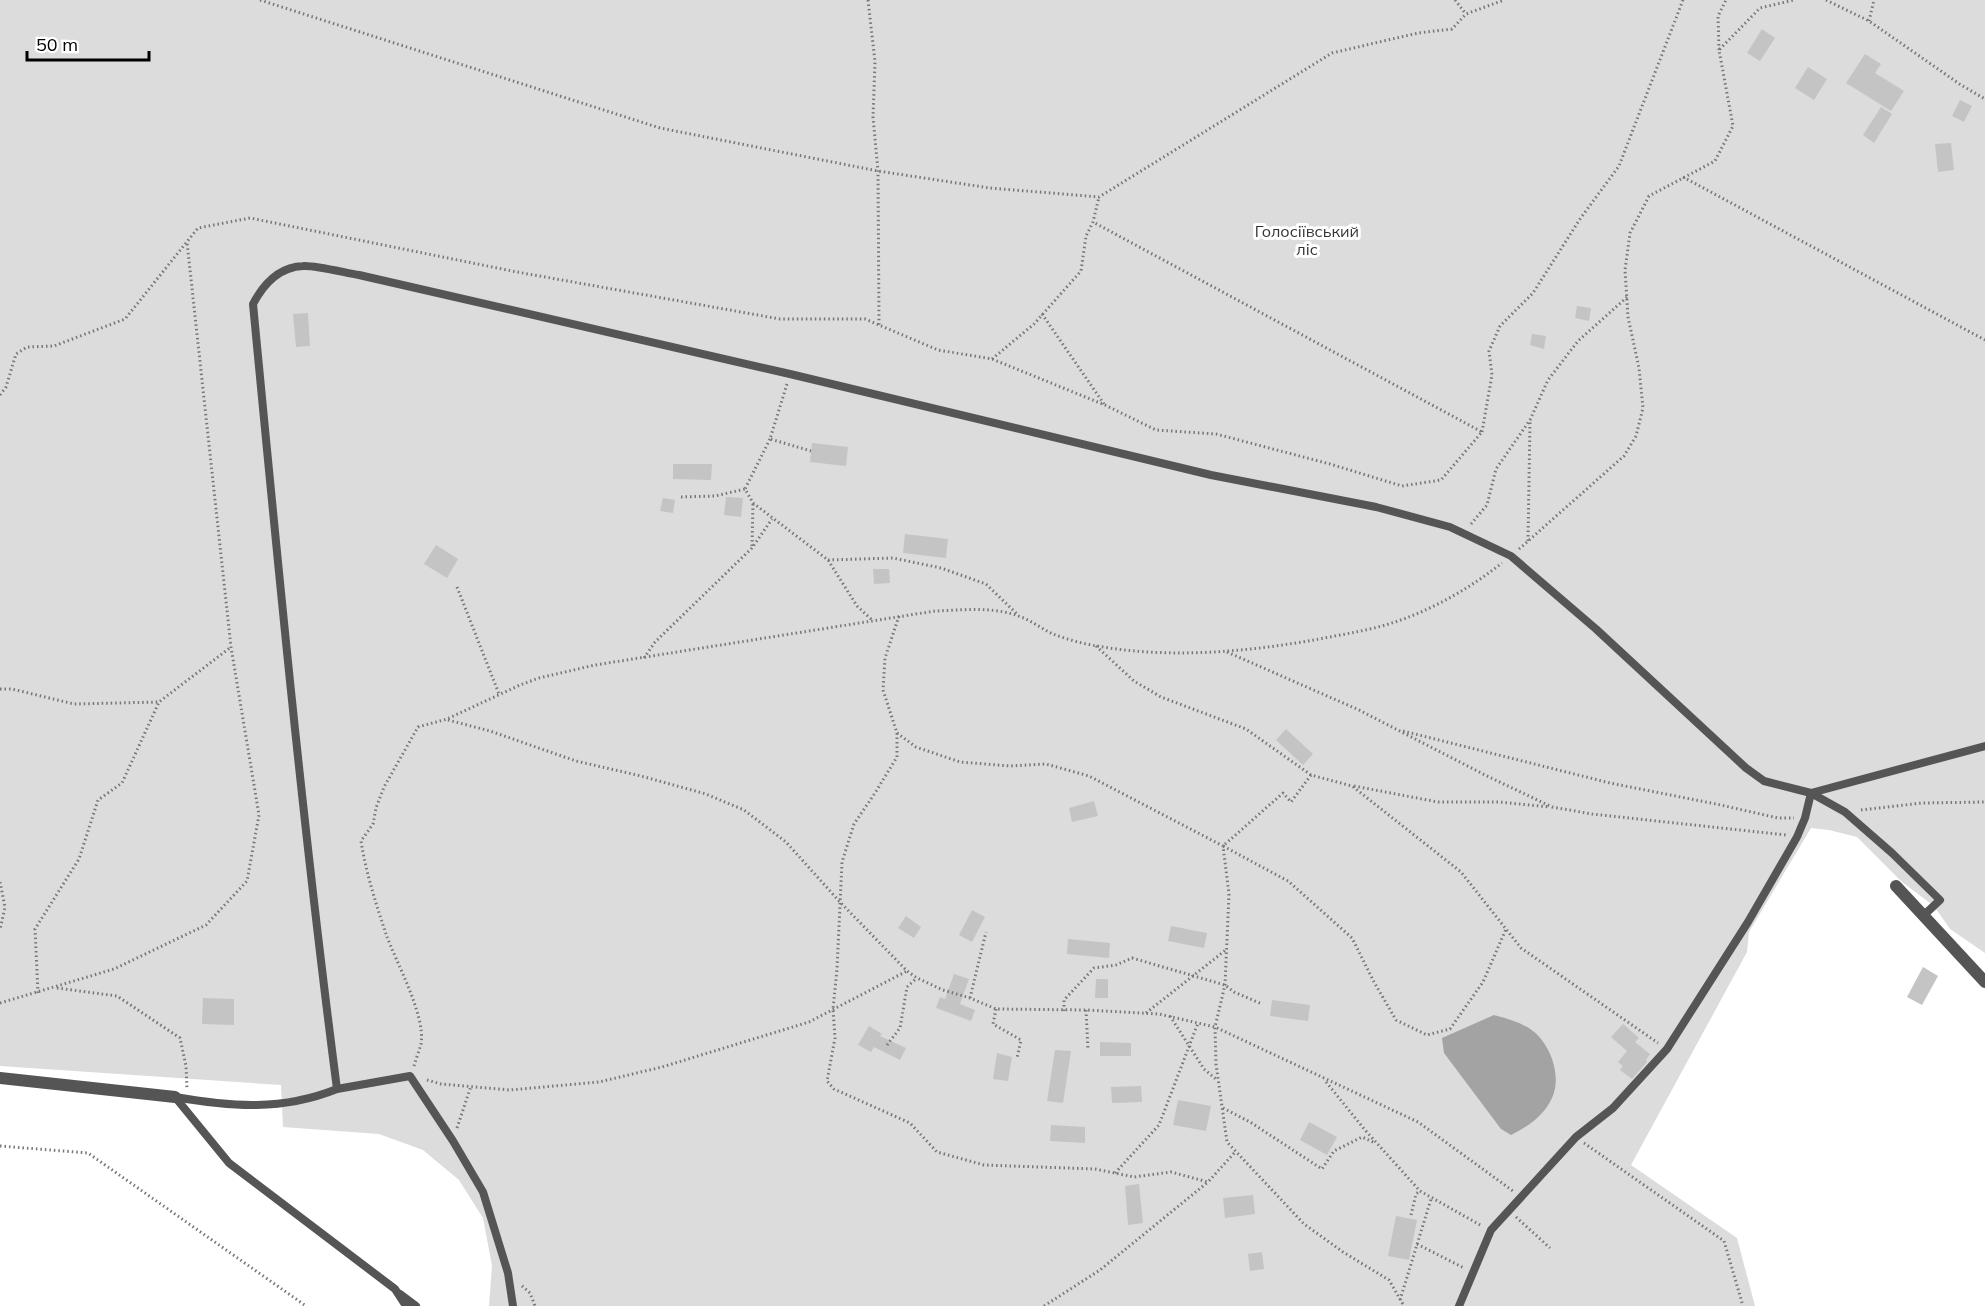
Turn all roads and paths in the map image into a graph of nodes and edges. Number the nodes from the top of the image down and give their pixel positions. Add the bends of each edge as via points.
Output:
1 (260, 0) edge
2 (868, 0) edge
3 (1455, 0) edge
4 (1504, 0) edge
5 (1683, 0) edge
6 (1726, 0) edge
7 (1794, 0) edge
8 (1826, 0) edge
9 (1874, 0) edge
10 (1466, 14) junction
11 (1869, 21) junction
12 (1719, 50) junction
13 (1985, 99) edge
14 (878, 171) junction
15 (1683, 177) junction
16 (1099, 197) junction
17 (1093, 222) junction
18 (187, 242) junction
19 (1627, 297) junction
20 (1042, 314) junction
21 (879, 325) junction
22 (1985, 340) edge
23 (992, 358) junction
24 (790, 374) junction
25 (0, 395) edge
26 (1105, 405) junction
27 (1530, 420) junction
28 (1482, 432) junction
29 (770, 439) junction
30 (811, 451) dead end
31 (745, 489) junction
32 (681, 496) dead end
33 (753, 503) junction
34 (772, 519) junction
35 (1463, 534) junction
36 (1528, 541) junction
37 (752, 548) junction
38 (1511, 556) junction
39 (828, 560) junction
40 (457, 587) dead end
41 (899, 616) junction
42 (1020, 616) junction
43 (872, 620) junction
44 (1095, 646) junction
45 (231, 647) junction
46 (1225, 652) junction
47 (644, 658) junction
48 (0, 688) edge
49 (499, 694) junction
50 (159, 702) junction
51 (447, 719) junction
52 (1395, 729) junction
53 (897, 734) junction
54 (1985, 746) edge
55 (1311, 774) junction
56 (1352, 786) junction
57 (1811, 793) junction
58 (1985, 802) edge
59 (1552, 807) junction
60 (1845, 812) junction
61 (1804, 818) junction
62 (1797, 837) junction
63 (1223, 846) junction
64 (0, 882) edge
65 (1896, 886) dead end
66 (839, 901) junction
67 (1924, 915) junction
68 (1506, 929) junction
69 (0, 930) edge
70 (986, 932) dead end
71 (1227, 949) junction
72 (907, 971) junction
73 (1193, 976) junction
74 (917, 978) junction
75 (1985, 982) edge
76 (1225, 986) junction
77 (55, 987) junction
78 (38, 993) junction
79 (970, 998) junction
80 (0, 1003) edge
81 (1262, 1004) dead end
82 (833, 1009) junction
83 (996, 1009) junction
84 (1086, 1010) junction
85 (1064, 1011) junction
86 (1146, 1013) junction
87 (1170, 1016) junction
88 (1198, 1023) junction
89 (1215, 1027) junction
90 (887, 1045) dead end
91 (1190, 1047) junction
92 (1667, 1049) junction
93 (1088, 1050) dead end
94 (1017, 1058) dead end
95 (410, 1076) junction
96 (0, 1078) edge
97 (1325, 1080) junction
98 (1219, 1081) junction
99 (471, 1086) junction
100 (337, 1089) junction
101 (181, 1098) junction
102 (1223, 1108) junction
103 (1576, 1137) junction
104 (453, 1141) junction
105 (1379, 1144) junction
106 (0, 1146) edge
107 (1236, 1151) junction
108 (1115, 1173) junction
109 (1208, 1182) junction
110 (1420, 1191) junction
111 (1522, 1197) junction
112 (1432, 1198) junction
113 (1508, 1210) junction
114 (1411, 1215) dead end
115 (1491, 1230) junction
116 (1417, 1244) junction
117 (1550, 1248) dead end
118 (1472, 1273) junction
119 (394, 1289) junction
120 (1400, 1300) junction
121 (306, 1306) edge
122 (406, 1306) edge
123 (416, 1306) edge
124 (513, 1306) edge
125 (1044, 1306) edge
126 (1404, 1306) edge
127 (1460, 1306) edge
128 (1743, 1306) edge

1 - 14 path via 660,128
2 - 14 path via 875,62 873,117
3 - 10 path
4 - 10 path
5 - 28 path via 1619,166 1533,293 1500,326 1489,351 1492,375
6 - 12 path via 1718,16
7 - 12 path via 1760,8
8 - 11 path
9 - 11 path
10 - 16 path via 1452,29 1332,52
11 - 13 path
12 - 15 path via 1733,126 1715,161
14 - 16 path via 990,188
14 - 21 path
15 - 19 path via 1649,196 1629,233
15 - 22 path
16 - 17 path
17 - 20 path via 1086,236 1081,271
17 - 28 path
18 - 21 path via 198,228 250,218 517,272 780,319 865,319
18 - 25 path via 125,320 54,346 27,347 16,354
18 - 45 path
19 - 27 path via 1578,341 1548,380
19 - 36 path via 1643,408 1636,435 1624,456
20 - 23 path
20 - 26 path
21 - 23 path via 938,350
23 - 26 path
24 - 29 path
24 - 35 lane via 1211,475 1377,507
24 - 100 lane via 371,278 303,266 278,274 261,289 253,304 319,954
26 - 28 path via 1156,430 1216,434 1402,486 1441,480
27 - 35 path via 1496,469 1487,505
27 - 36 path
29 - 30 path
29 - 31 path
31 - 32 path via 715,496
31 - 33 path
33 - 34 path
33 - 37 path
34 - 37 path
34 - 39 path
35 - 38 lane
36 - 38 path
37 - 47 path via 655,642
38 - 46 path via 1477,583 1440,604 1395,622 1277,647
38 - 57 lane via 1746,768 1764,781
39 - 42 path via 893,558 941,568 986,584
39 - 43 path via 857,606
40 - 49 path
41 - 42 path via 978,609
41 - 43 path
41 - 53 path via 885,658 884,690
42 - 44 path via 1054,634
43 - 47 path
44 - 46 path
44 - 55 path via 1134,681 1161,697 1246,729
45 - 50 path
45 - 77 path via 259,815 248,880 206,925 114,969
46 - 52 path
47 - 49 path via 539,678
48 - 50 path via 74,704
49 - 51 path
50 - 78 path via 122,783 98,800 79,859 36,929
51 - 66 path via 576,761 706,794 744,810 786,842
51 - 95 path via 418,728 384,787 373,824 361,841 387,936 418,1020 421,1042
52 - 59 path
52 - 61 path via 1610,783 1778,818
53 - 63 path via 916,747 960,762 1046,764 1089,776
53 - 66 path via 897,757 854,824 842,862
54 - 57 lane
55 - 56 path
55 - 63 path via 1291,802 1283,793
56 - 59 path via 1438,802
56 - 68 path via 1461,872
57 - 60 lane
57 - 61 lane
58 - 60 path
59 - 62 path
60 - 67 lane via 1940,900
61 - 62 lane
62 - 92 lane
63 - 68 path via 1288,881 1352,938 1396,1020 1427,1035 1450,1029 1483,982
63 - 71 path via 1229,894
64 - 69 path via 5,907
65 - 67 street
66 - 72 path
66 - 82 path
67 - 75 street
68 - 92 path via 1521,948
70 - 79 path
71 - 73 path
71 - 76 path
72 - 74 path
72 - 82 path
73 - 76 path
73 - 85 path via 1132,958 1094,968 1064,1000
73 - 86 path
74 - 79 path
74 - 90 path via 907,987 900,1028
76 - 81 path
76 - 89 path
77 - 78 path
77 - 101 path via 117,996 180,1038 186,1066
78 - 80 path
79 - 83 path
82 - 99 path via 809,1022 744,1043 599,1082 510,1090
82 - 108 path via 835,1038 826,1081 834,1089 910,1123 937,1152 984,1165
83 - 85 path
83 - 94 path via 993,1024 1021,1040
84 - 85 path
84 - 86 path
84 - 93 path
86 - 87 path
87 - 88 path
87 - 91 path
88 - 89 path
88 - 91 path
89 - 97 path
89 - 98 path
91 - 98 path via 1203,1069
91 - 108 path via 1159,1125
92 - 103 lane via 1613,1108
95 - 99 path
95 - 100 lane
95 - 104 lane
96 - 101 street
97 - 105 path
97 - 111 path via 1418,1122
98 - 102 path
99 - 104 path
100 - 101 lane via 281,1105 224,1106
101 - 119 lane via 229,1163
102 - 105 path via 1322,1169 1334,1151 1362,1137
102 - 107 path via 1227,1142
103 - 111 lane
103 - 128 path via 1724,1241
104 - 124 lane via 483,1192 508,1273
105 - 110 path
106 - 121 path via 87,1154
107 - 109 path
107 - 120 path via 1304,1224 1389,1280
108 - 109 path via 1134,1177 1171,1172
109 - 125 path via 1101,1270
110 - 112 path
110 - 114 path
111 - 113 lane
112 - 115 path
112 - 116 path
113 - 115 lane
113 - 117 path
115 - 118 lane
116 - 118 path
116 - 120 path
118 - 127 lane
119 - 122 lane
119 - 123 lane
120 - 126 path

